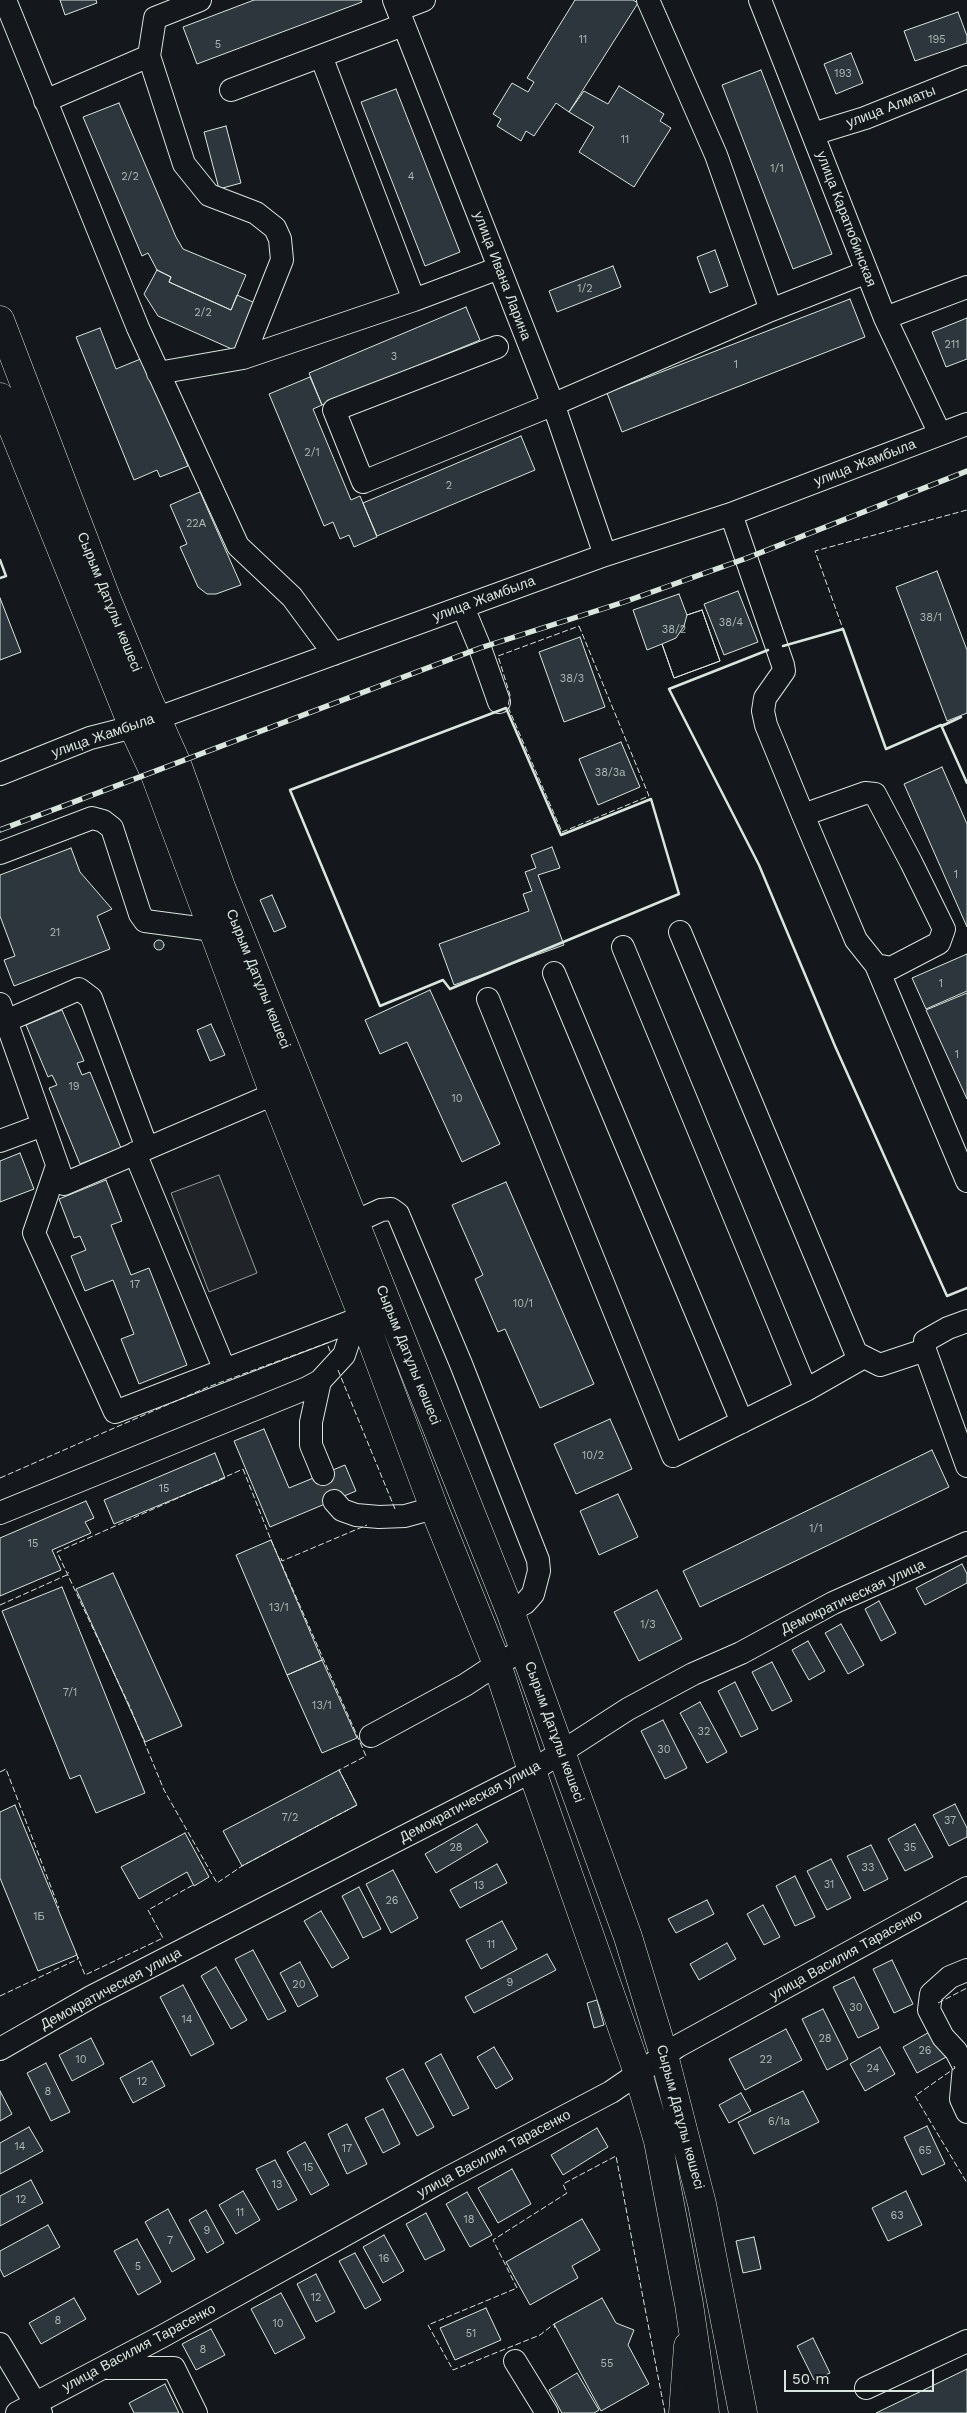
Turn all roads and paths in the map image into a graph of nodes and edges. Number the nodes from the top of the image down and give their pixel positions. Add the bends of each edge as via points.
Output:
1 (5, 0) edge
2 (200, 0) edge
3 (424, 0) edge
4 (648, 0) edge
5 (760, 0) edge
6 (398, 12) edge
7 (149, 56) junction
8 (321, 56) junction
9 (967, 78) edge
10 (231, 90) dead end
11 (44, 101) junction
12 (814, 134) junction
13 (499, 268) junction
14 (867, 272) junction
15 (967, 287) edge
16 (414, 300) junction
17 (771, 310) junction
18 (885, 318) junction
19 (0, 320) edge
20 (497, 347) dead end
21 (243, 358) junction
22 (158, 373) junction
23 (0, 397) edge
24 (552, 405) junction
25 (967, 424) edge
26 (940, 434) junction
27 (731, 514) junction
28 (605, 555) junction
29 (462, 607) junction
30 (334, 654) junction
31 (499, 702) dead end
32 (145, 722) junction
33 (0, 774) edge
34 (803, 815) junction
35 (0, 853) edge
36 (213, 930) junction
37 (680, 932) dead end
38 (623, 947) dead end
39 (876, 965) junction
40 (554, 973) dead end
41 (488, 999) dead end
42 (2, 1014) edge
43 (9, 1059) edge
44 (274, 1094) junction
45 (42, 1124) junction
46 (0, 1141) edge
47 (141, 1151) junction
48 (57, 1166) junction
49 (967, 1181) edge
50 (355, 1222) junction
51 (357, 1319) junction
52 (967, 1321) edge
53 (925, 1346) junction
54 (864, 1357) junction
55 (224, 1368) junction
56 (320, 1380) junction
57 (806, 1390) junction
58 (742, 1422) junction
59 (967, 1466) edge
60 (323, 1474) tunnel mouth
61 (334, 1501) tunnel mouth
62 (434, 1508) junction
63 (0, 1513) edge
64 (967, 1543) edge
65 (510, 1611) junction
66 (524, 1650) junction
67 (498, 1664) junction
68 (371, 1736) dead end
69 (562, 1751) junction
70 (532, 1771) junction
71 (967, 1888) edge
72 (967, 1970) edge
73 (0, 2049) edge
74 (664, 2055) junction
75 (638, 2073) junction
76 (967, 2112) edge
77 (689, 2304) junction
78 (967, 2340) edge
79 (0, 2344) edge
80 (515, 2361) dead end
81 (104, 2368) junction
82 (866, 2388) dead end
83 (746, 2409) edge
84 (31, 2410) edge
85 (196, 2413) edge
86 (547, 2413) edge
87 (683, 2413) edge
88 (705, 2413) edge

1 - 11 street
2 - 7 street via 155,18
3 - 6 street
4 - 17 street via 716,155
5 - 12 street, улица Каратюбинская
6 - 8 street
6 - 13 street, улица Ивана Ларина
7 - 11 street
7 - 21 street via 184,164 209,195 256,213 275,228 280,239 282,260
8 - 10 street
8 - 16 street
9 - 12 street, улица Алматы via 865,118
11 - 22 street
12 - 14 street, улица Каратюбинская
13 - 16 street
13 - 24 street, улица Ивана Ларина
14 - 17 street
14 - 18 street, улица Каратюбинская
15 - 18 street
16 - 21 street
17 - 24 street
18 - 26 street, улица Каратюбинская
19 - 32 main road, Сырым Датұлы көшесі via 106,597
20 - 24 street via 334,410 363,482
21 - 22 street
22 - 30 street via 238,546 292,597
23 - 32 main road, Сырым Датұлы көшесі
24 - 28 street, улица Ивана Ларина
25 - 26 street, улица Жамбыла
26 - 27 street, улица Жамбыла
27 - 28 street, улица Жамбыла
27 - 34 street via 783,665 784,671 765,698 763,711
28 - 29 street, улица Жамбыла
29 - 30 street, улица Жамбыла
29 - 31 street
30 - 32 street, улица Жамбыла
32 - 33 street, улица Жамбыла via 90,738
32 - 36 main road, Сырым Датұлы көшесі via 154,772
32 - 50 main road, Сырым Датұлы көшесі via 177,764 220,887
34 - 39 street via 856,940
34 - 39 street via 870,792 878,798 944,929 939,943 891,968
35 - 36 street via 92,818 103,821 112,828 145,921
36 - 44 main road, Сырым Датұлы көшесі
37 - 54 street via 856,1353
38 - 57 street
39 - 49 street
40 - 58 street
41 - 58 street via 673,1456
42 - 43 street
42 - 47 street via 79,989 91,998
43 - 45 street
44 - 47 street
44 - 51 main road, Сырым Датұлы көшесі
45 - 46 street
45 - 48 street
47 - 48 street via 64,1184
47 - 55 street
48 - 55 street via 34,1233 114,1412
50 - 65 main road, Сырым Датұлы көшесі
50 - 65 street via 381,1210 391,1209 398,1214 465,1373 538,1560 539,1571 533,1594
51 - 55 street
51 - 56 street via 344,1355
51 - 62 main road, Сырым Датұлы көшесі
52 - 53 street via 948,1328
53 - 54 street via 880,1364
53 - 59 street
54 - 57 street
56 - 60 street via 311,1422 311,1445
56 - 63 street via 276,1401
57 - 58 street
61 - 62 street via 342,1510 356,1515 379,1517 405,1516
62 - 67 main road, Сырым Датұлы көшесі
64 - 69 street, Демократическая улица via 833,1603 693,1674 628,1709
65 - 66 main road, Сырым Датұлы көшесі
66 - 67 street
66 - 69 main road, Сырым Датұлы көшесі
67 - 68 street
67 - 70 main road, Сырым Датұлы көшесі
69 - 70 street, Демократическая улица
69 - 74 main road, Сырым Датұлы көшесі via 628,1937
70 - 73 street, Демократическая улица via 100,1992
70 - 75 main road, Сырым Датұлы көшесі
71 - 74 street, улица Василия Тарасенко
72 - 76 street via 950,1977 931,1994 929,2010 964,2066 960,2098
74 - 75 street, улица Василия Тарасенко
74 - 83 main road, Сырым Датұлы көшесі via 702,2204
75 - 77 main road, Сырым Датұлы көшесі via 658,2141
75 - 81 street, улица Василия Тарасенко via 611,2092 440,2182
77 - 87 main road
77 - 88 main road, Сырым Датұлы көшесі
78 - 82 street
79 - 84 street
80 - 86 street
81 - 84 street, улица Василия Тарасенко
81 - 85 street via 174,2368

